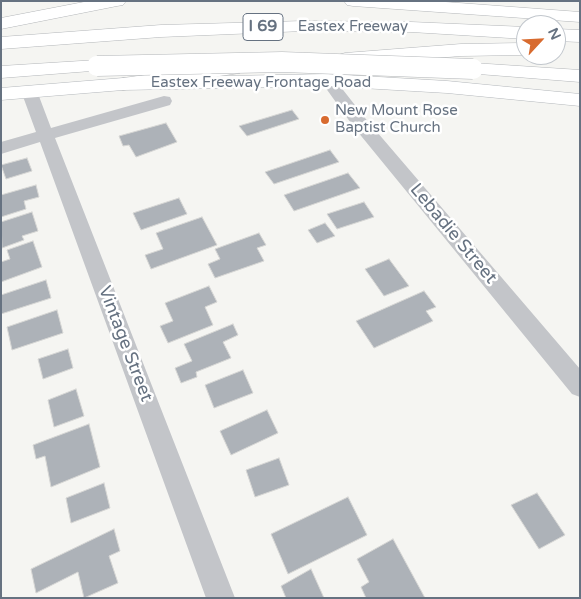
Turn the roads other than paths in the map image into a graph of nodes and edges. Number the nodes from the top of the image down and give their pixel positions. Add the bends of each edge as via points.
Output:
1 (108, 1) edge
2 (117, 1) edge
3 (353, 1) edge
4 (551, 1) edge
5 (580, 5) edge
6 (1, 8) edge
7 (580, 17) edge
8 (1, 24) edge
9 (516, 32) edge
10 (566, 35) edge
11 (580, 36) edge
12 (1, 43) edge
13 (516, 49) edge
14 (566, 49) edge
15 (580, 49) edge
16 (1, 72) edge
17 (580, 76) edge
18 (328, 80) junction
19 (123, 84) junction
20 (29, 91) junction
21 (1, 94) edge
22 (580, 100) edge
23 (164, 102) dead end
24 (46, 135) junction
25 (1, 148) edge
26 (580, 386) edge
27 (221, 598) edge

1 - 6 main road
2 - 8 main road
3 - 7 main road, Eastex Freeway
4 - 5 main road
9 - 12 main road, Eastex Freeway / I 69 via 410,27 275,27 152,31
10 - 11 main road
13 - 19 main road via 427,52 238,68
14 - 15 main road
16 - 17 main road, bridge via 97,66 282,62
18 - 19 main road, Eastex Freeway Frontage Road
18 - 22 main road, Eastex Freeway Frontage Road via 448,87
18 - 26 street, Lebadie Street via 359,122
19 - 20 main road, Eastex Freeway Frontage Road
20 - 21 main road, Eastex Freeway Frontage Road
20 - 24 street, Vintage Street
23 - 24 street
24 - 25 street
24 - 27 street, Vintage Street

